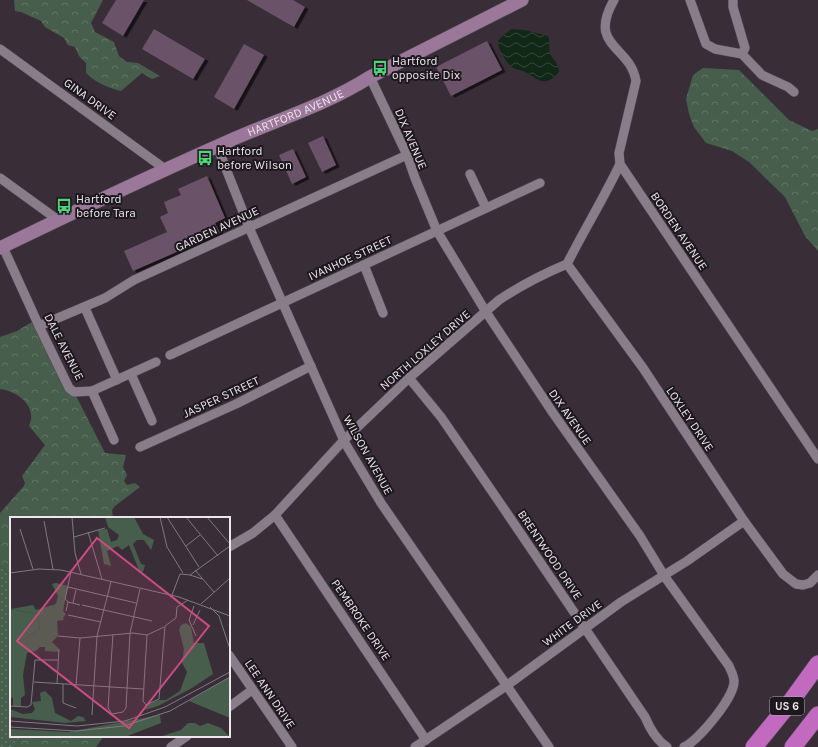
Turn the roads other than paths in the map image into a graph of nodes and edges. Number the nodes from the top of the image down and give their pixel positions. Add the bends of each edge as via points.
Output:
1 (522, 0) edge
2 (614, 0) edge
3 (690, 0) edge
4 (733, 0) edge
5 (0, 49) edge
6 (742, 54) junction
7 (370, 77) junction
8 (794, 92) dead end
9 (217, 146) junction
10 (407, 155) junction
11 (620, 164) junction
12 (165, 169) junction
13 (470, 174) dead end
14 (0, 178) edge
15 (540, 183) dead end
16 (486, 208) junction
17 (58, 220) junction
18 (249, 228) junction
19 (437, 231) junction
20 (1, 247) edge
21 (567, 264) junction
22 (364, 265) junction
23 (282, 303) junction
24 (85, 308) junction
25 (486, 312) junction
26 (383, 313) dead end
27 (39, 326) junction
28 (170, 355) dead end
29 (156, 362) dead end
30 (311, 366) junction
31 (131, 374) junction
32 (409, 378) junction
33 (118, 380) junction
34 (92, 391) junction
35 (152, 421) dead end
36 (114, 440) dead end
37 (344, 440) junction
38 (140, 447) dead end
39 (818, 459) edge
40 (275, 515) junction
41 (744, 521) junction
42 (230, 546) edge
43 (664, 574) junction
44 (818, 575) edge
45 (585, 629) junction
46 (230, 657) edge
47 (818, 664) edge
48 (506, 686) junction
49 (252, 690) junction
50 (230, 705) edge
51 (818, 715) edge
52 (186, 737) edge
53 (426, 740) junction
54 (171, 747) edge
55 (292, 747) edge
56 (415, 747) edge
57 (549, 747) edge
58 (667, 747) edge
59 (684, 747) edge
60 (754, 747) edge
61 (793, 747) edge

1 - 7 main road, HARTFORD AVENUE
2 - 11 street via 608,13 605,30 631,66 636,81 619,153
3 - 6 street via 706,44 715,49
4 - 6 street via 745,48
5 - 12 street, GINA DRIVE
6 - 8 street via 762,75
7 - 9 main road, HARTFORD AVENUE via 301,111
7 - 10 street, DIX AVENUE
9 - 12 main road, HARTFORD AVENUE
9 - 18 street, WILSON AVENUE
10 - 18 street, GARDEN AVENUE
10 - 19 street, DIX AVENUE
11 - 21 street
11 - 39 street, BORDEN AVENUE
12 - 17 main road, HARTFORD AVENUE
13 - 16 street
14 - 17 street
15 - 16 street, IVANHOE STREET
16 - 19 street, IVANHOE STREET
17 - 20 main road, HARTFORD AVENUE
18 - 23 street, WILSON AVENUE
18 - 24 street, GARDEN AVENUE via 134,280
19 - 22 street, IVANHOE STREET
19 - 25 street, DIX AVENUE
20 - 27 street, DALE AVENUE
21 - 25 street, NORTH LOXLEY DRIVE via 511,291
21 - 41 street, LOXLEY DRIVE via 643,368
22 - 23 street, IVANHOE STREET
22 - 26 street
23 - 28 street, IVANHOE STREET
23 - 30 street, WILSON AVENUE
24 - 27 street, GARDEN AVENUE
24 - 33 street
25 - 32 street, NORTH LOXLEY DRIVE
25 - 43 street, DIX AVENUE via 552,413
27 - 34 street, DALE AVENUE via 69,388 74,392
29 - 31 street
30 - 37 street, WILSON AVENUE
30 - 38 street, JASPER STREET via 236,404
31 - 33 street
31 - 35 street
32 - 37 street, NORTH LOXLEY DRIVE
32 - 45 street, BRENTWOOD DRIVE via 441,418 538,556
33 - 34 street
34 - 36 street, DALE AVENUE
37 - 40 street, NORTH LOXLEY DRIVE
37 - 48 street, WILSON AVENUE via 381,503
40 - 42 street, NORTH LOXLEY DRIVE via 253,533
40 - 53 street, PEMBROKE DRIVE
41 - 43 street, WHITE DRIVE
41 - 44 street, LOXLEY DRIVE via 783,574 796,584 803,586
43 - 45 street, WHITE DRIVE
43 - 59 street, DIX AVENUE via 729,666 734,681 727,699 705,730
45 - 48 street, WHITE DRIVE
45 - 58 street, BRENTWOOD DRIVE via 645,717 651,731
46 - 49 street, LEE ANN DRIVE
47 - 60 highway, US 6
48 - 53 street, WHITE DRIVE
48 - 57 street, WILSON AVENUE
49 - 50 street
49 - 55 street, LEE ANN DRIVE
51 - 61 highway, US 6
52 - 54 street
53 - 56 street, WHITE DRIVE

